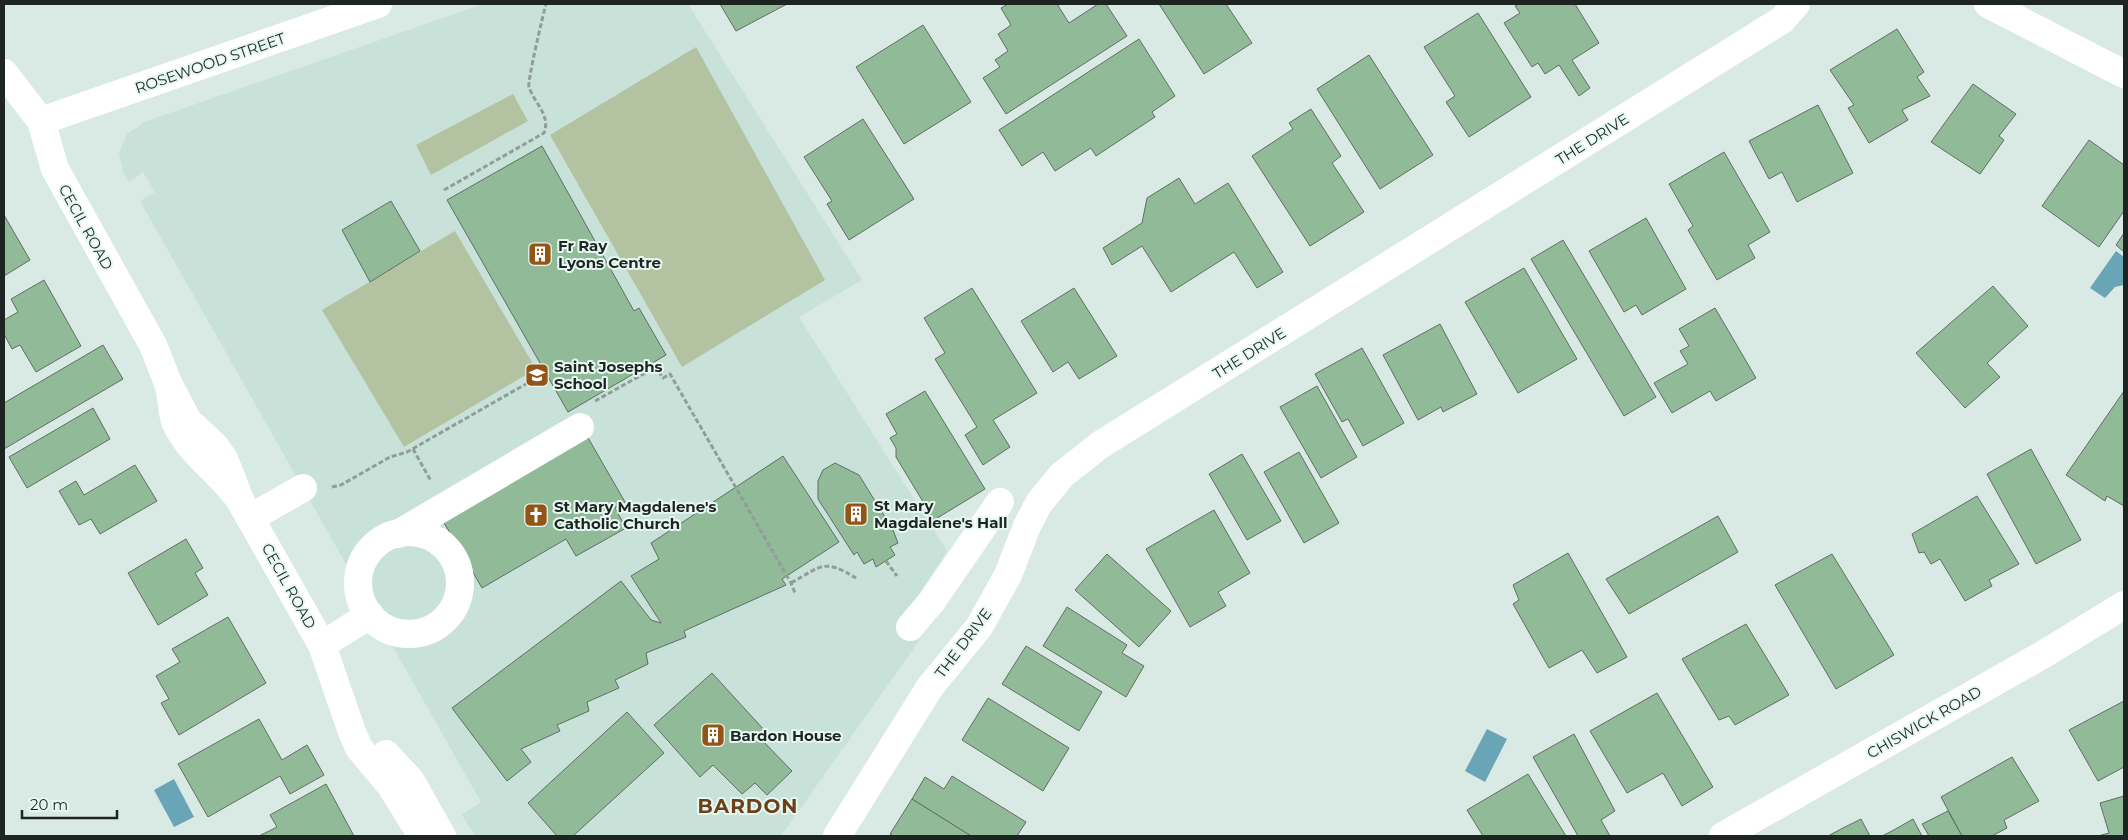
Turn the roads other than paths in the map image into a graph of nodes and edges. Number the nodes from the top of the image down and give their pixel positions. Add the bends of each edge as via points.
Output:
1 (378, 4) edge
2 (1796, 4) edge
3 (1988, 4) edge
4 (4, 73) edge
5 (2124, 74) edge
6 (41, 121) junction
7 (580, 427) dead end
8 (313, 489) road end
9 (1000, 502) dead end
10 (246, 510) junction
11 (398, 534) junction
12 (975, 536) junction
13 (1023, 536) junction
14 (2124, 605) edge
15 (370, 615) junction
16 (910, 627) dead end
17 (322, 644) junction
18 (422, 836) edge
19 (442, 836) edge
20 (837, 836) edge
21 (1723, 836) edge

1 - 6 street, ROSEWOOD STREET
2 - 13 street, THE DRIVE via 1782,20 1073,464 1036,508
3 - 5 street
4 - 6 street, CECIL ROAD
6 - 10 street, CECIL ROAD via 55,169 153,345 183,436 232,488
7 - 11 street
8 - 10 street
9 - 12 street
10 - 17 street, CECIL ROAD
11 - 15 street via 377,544 366,556 360,571 362,602
11 - 15 street via 423,534 439,541 451,553 458,569 460,587 456,604 447,618 416,634 382,627
12 - 13 street
12 - 16 street
13 - 20 street, THE DRIVE via 1008,576 979,627 930,687
14 - 21 street, CHISWICK ROAD via 2036,659
15 - 17 street
17 - 18 street, CECIL ROAD via 356,741 363,754 392,786
17 - 19 street, CECIL ROAD via 356,689 370,734 412,781

